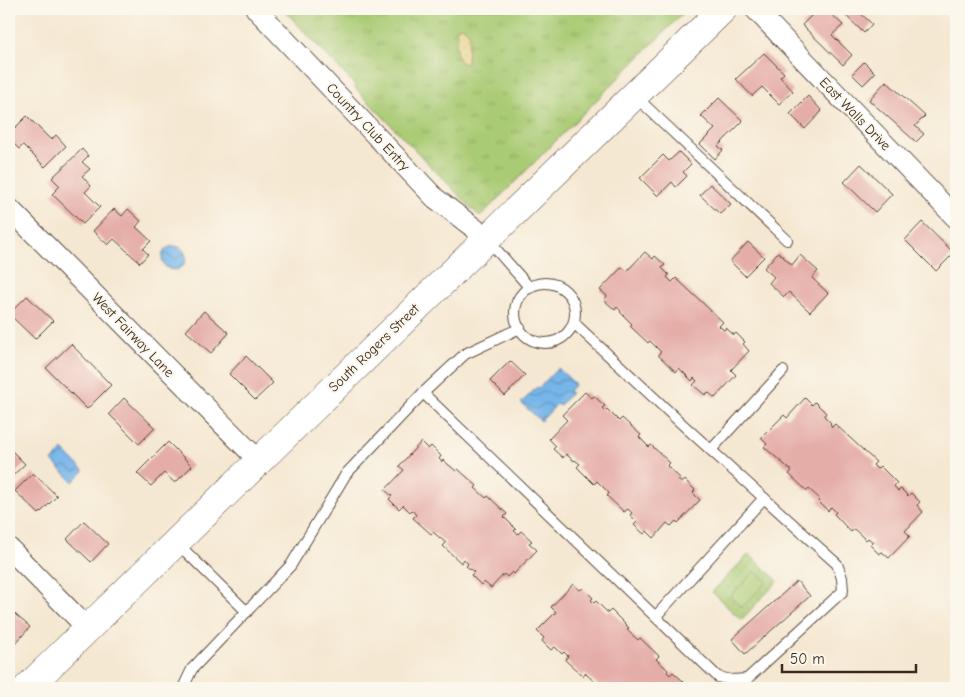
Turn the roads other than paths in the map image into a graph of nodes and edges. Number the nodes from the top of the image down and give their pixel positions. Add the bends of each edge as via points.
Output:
1 (256, 9) edge
2 (723, 9) edge
3 (755, 9) edge
4 (634, 95) junction
5 (9, 208) edge
6 (956, 218) edge
7 (487, 238) junction
8 (786, 240) dead end
9 (530, 288) junction
10 (574, 323) junction
11 (520, 328) junction
12 (783, 371) dead end
13 (424, 393) junction
14 (711, 450) junction
15 (258, 461) junction
16 (764, 498) junction
17 (176, 542) junction
18 (9, 548) edge
19 (248, 612) junction
20 (656, 616) junction
21 (88, 629) junction
22 (27, 688) edge
23 (183, 688) edge

1 - 7 street, Country Club Entry via 435,198
2 - 4 street, South Rogers Street
3 - 6 street, East Walls Drive
4 - 7 street, South Rogers Street
4 - 8 lane
5 - 15 street, West Fairway Lane
7 - 9 lane
7 - 15 street, South Rogers Street
9 - 10 lane via 540,284 560,287 573,302
9 - 11 lane via 518,302 516,320
10 - 11 lane via 561,339 551,343 533,341
10 - 14 lane
11 - 13 lane via 465,354
12 - 14 lane
13 - 19 lane via 346,474 291,565
13 - 20 lane
14 - 16 lane
15 - 17 street, South Rogers Street
16 - 20 lane
16 - 20 lane via 837,564 843,591 747,679 718,677
17 - 19 lane
17 - 21 street, South Rogers Street
18 - 21 street
19 - 23 lane via 192,670
21 - 22 street, South Rogers Street

